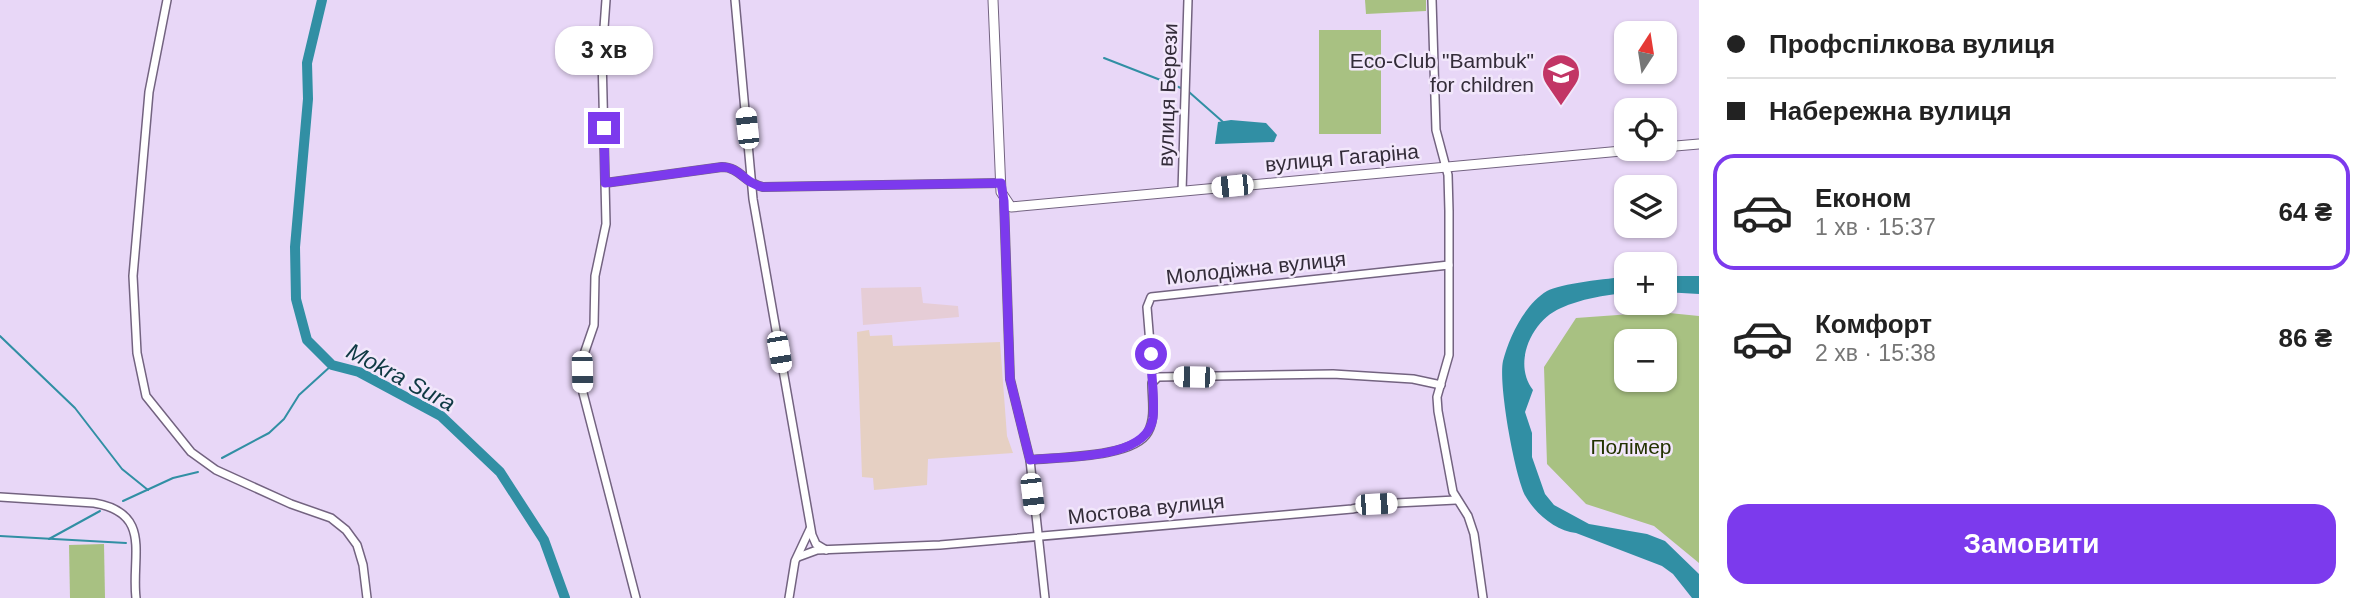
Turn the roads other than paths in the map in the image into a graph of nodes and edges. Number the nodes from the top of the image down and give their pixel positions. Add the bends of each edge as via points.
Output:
1 (167, 0) edge
2 (606, 0) edge
3 (736, 0) edge
4 (993, 0) edge
5 (1188, 0) edge
6 (1432, 0) edge
7 (1699, 144) edge
8 (1677, 146) edge
9 (1614, 152) edge
10 (1446, 166) junction
11 (605, 183) junction
12 (1001, 183) junction
13 (752, 184) junction
14 (1182, 191) junction
15 (1004, 201) junction
16 (1449, 265) junction
17 (1153, 381) junction
18 (1441, 385) junction
19 (1030, 460) junction
20 (0, 497) edge
21 (1456, 500) junction
22 (811, 523) junction
23 (1038, 538) junction
24 (829, 550) junction
25 (798, 556) junction
26 (136, 598) edge
27 (367, 598) edge
28 (636, 598) edge
29 (789, 598) edge
30 (1045, 598) edge
31 (1483, 598) edge

1 - 27 street via 149,92 133,276 137,353 146,396 191,452 216,470 331,518 346,530 357,545
2 - 11 street via 602,56
3 - 13 street
4 - 12 street
5 - 14 street, вулиця Берези
6 - 10 street via 1436,130
7 - 8 street
9 - 10 street, вулиця Гагаріна
10 - 14 street, вулиця Гагаріна
10 - 16 street
11 - 13 street via 722,167 735,169
11 - 28 street via 606,224 595,276 594,325 583,357 582,389
12 - 13 street
12 - 15 street
13 - 22 street
14 - 15 street, вулиця Гагаріна via 1017,208
15 - 19 street via 1010,379
16 - 17 street, Молодіжна вулиця via 1151,297 1147,307
16 - 18 street via 1449,355
17 - 18 street via 1161,376 1333,374
17 - 19 street via 1153,419 1149,431 1132,447
18 - 21 street via 1438,411
19 - 23 street
20 - 26 street via 94,502 121,512 137,537
21 - 23 street, Мостова вулиця
21 - 31 street via 1472,525
22 - 24 street via 816,544
22 - 25 street
23 - 24 street, Мостова вулиця
23 - 30 street
24 - 25 street, Мостова вулиця
25 - 29 street

